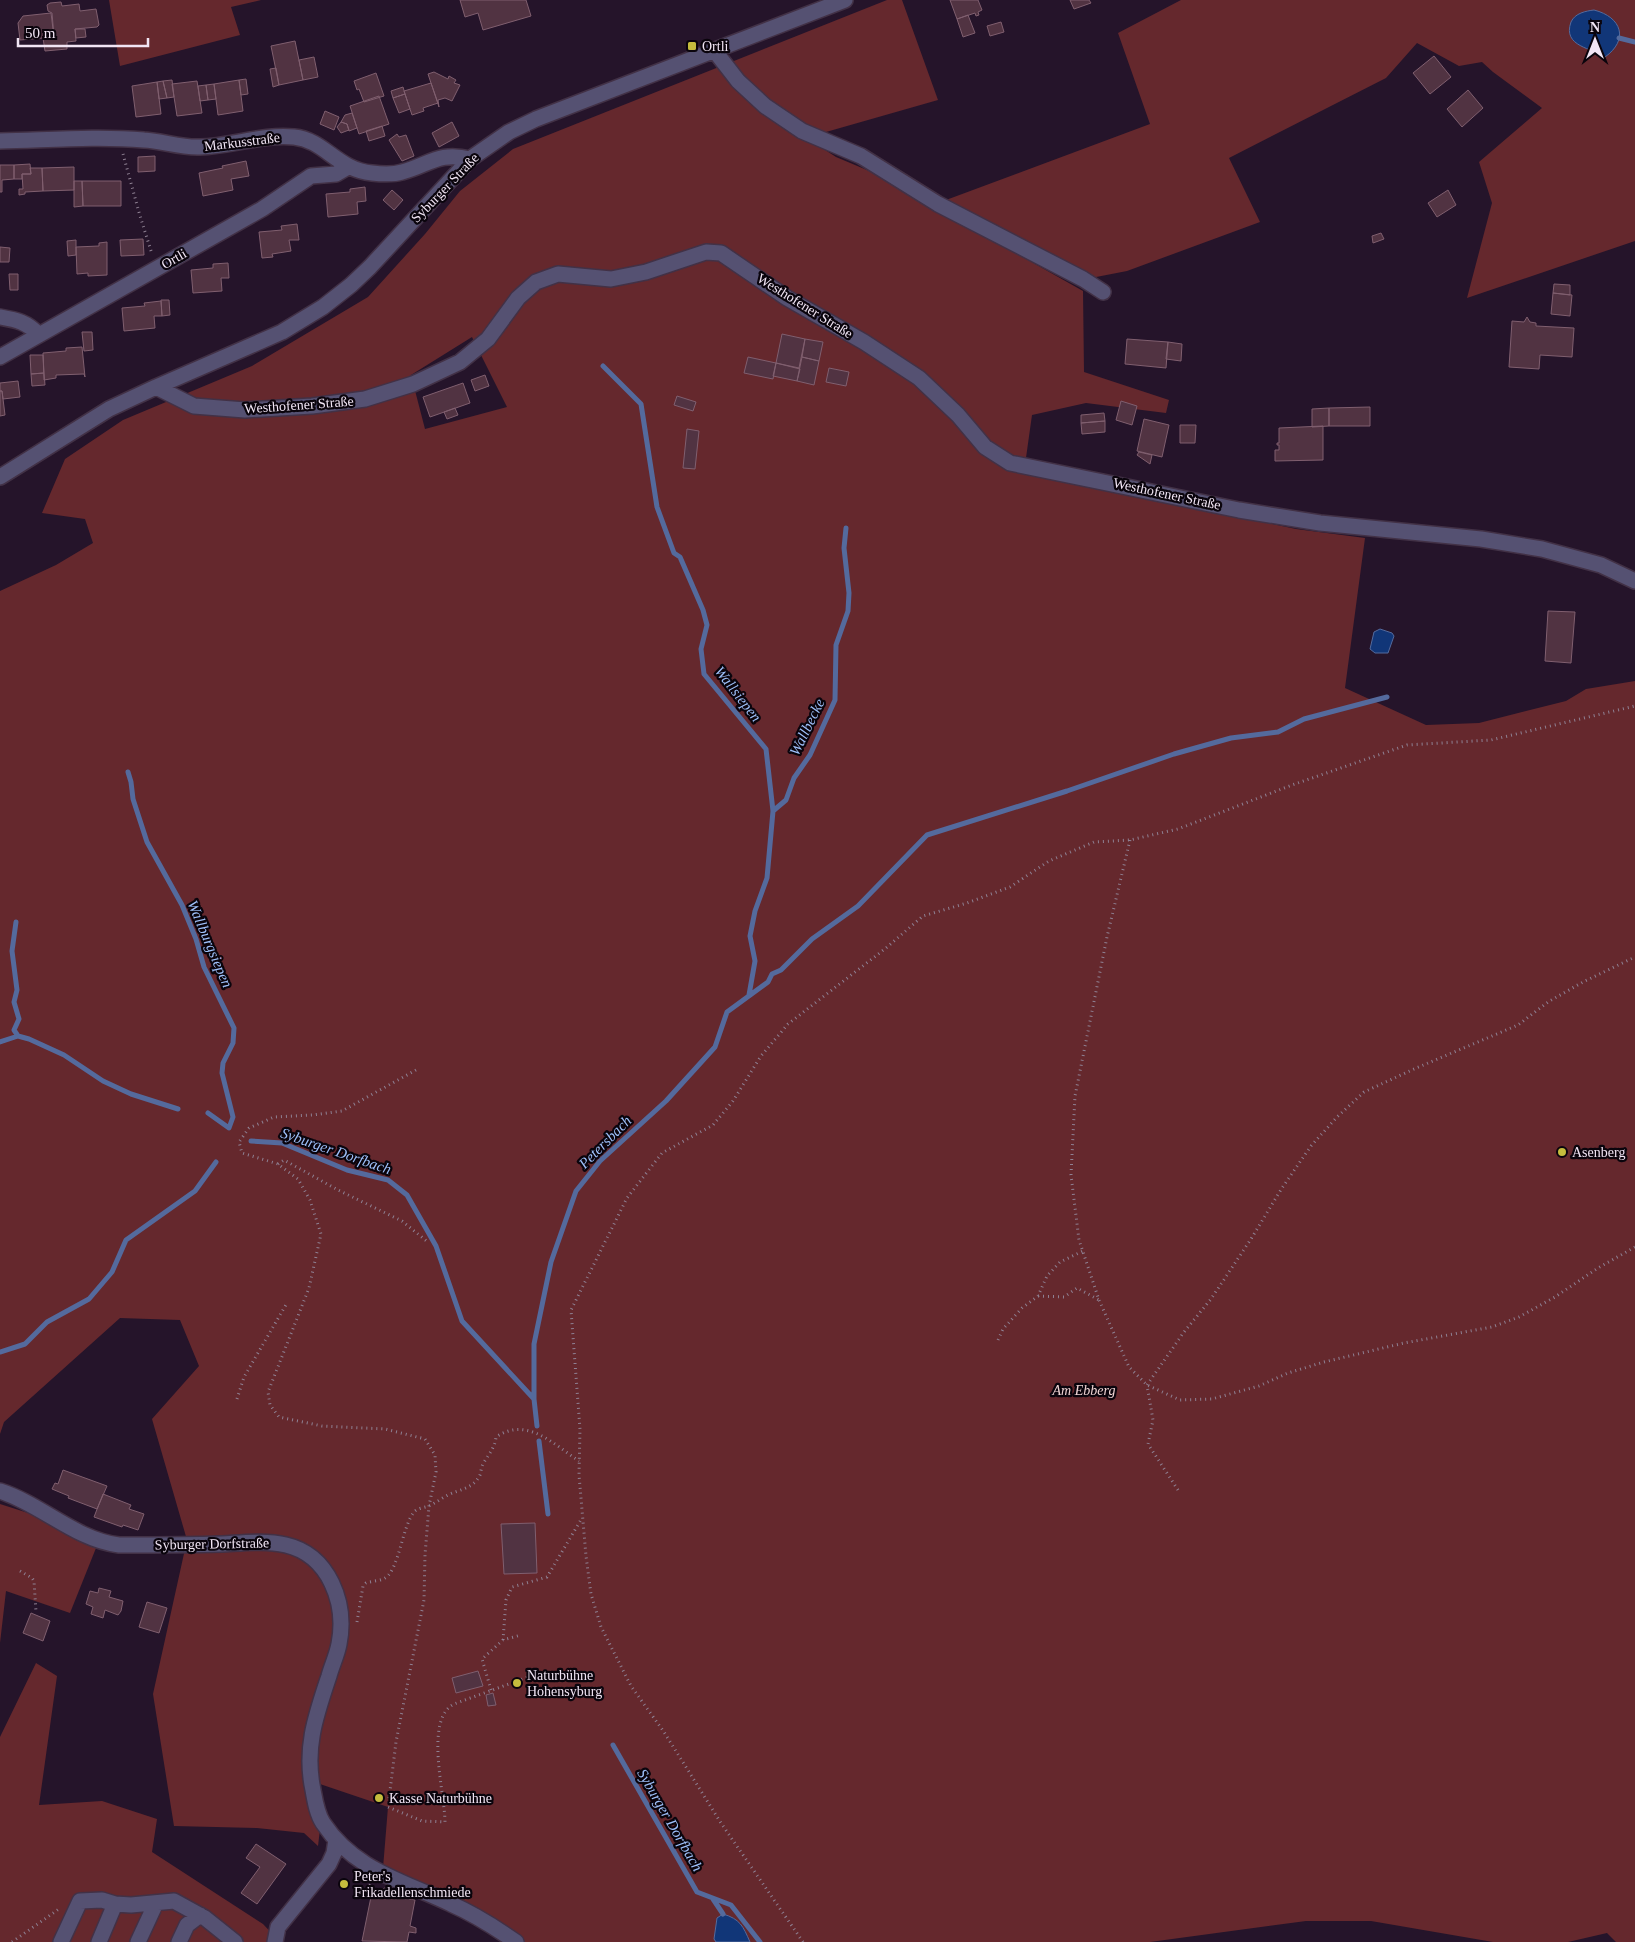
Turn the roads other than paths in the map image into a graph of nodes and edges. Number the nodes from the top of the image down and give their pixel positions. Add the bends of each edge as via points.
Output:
1 (846, 0) edge
2 (714, 50) junction
3 (0, 141) edge
4 (470, 159) junction
5 (352, 169) junction
6 (1103, 292) dead end
7 (0, 317) edge
8 (40, 335) junction
9 (0, 357) edge
10 (156, 387) junction
11 (0, 477) edge
12 (1635, 581) edge
13 (0, 1491) edge
14 (336, 1840) junction
15 (156, 1902) junction
16 (115, 1904) junction
17 (200, 1915) junction
18 (61, 1942) edge
19 (98, 1942) edge
20 (138, 1942) edge
21 (179, 1942) edge
22 (235, 1942) edge
23 (275, 1942) edge
24 (516, 1942) edge

1 - 2 street, Syburger Straße
2 - 4 street, Syburger Straße via 536,119 509,132
2 - 6 street via 738,81 765,106 802,131 861,156 938,204 1083,278
3 - 5 street, Markusstraße via 137,139 201,147 294,137 316,144
4 - 5 street, Markusstraße via 443,157 400,173
4 - 10 street, Syburger Straße via 370,267 324,307 282,332
5 - 8 street, Ortli via 311,176 262,209
7 - 8 street via 30,326
8 - 9 street, Ortli
10 - 11 street via 109,409
10 - 12 street, Westhofener Straße via 194,406 245,410 365,399 413,384 460,362 488,339 518,298 536,282 558,274 611,278 646,272 706,252 721,254 919,378 958,415 985,447 1010,463 1320,524 1482,539 1542,549 1601,565
13 - 14 street, Syburger Dorfstraße via 104,1544 269,1542 298,1548 311,1556 336,1589 340,1604 339,1643 314,1723 309,1762 321,1821
14 - 23 street via 329,1864 278,1927
14 - 24 street, Syburger Dorfstraße via 352,1856 378,1872 453,1905
15 - 16 street
15 - 17 street via 174,1901
15 - 20 street
16 - 18 street via 80,1900
16 - 19 street
17 - 21 street via 187,1925
17 - 22 street

